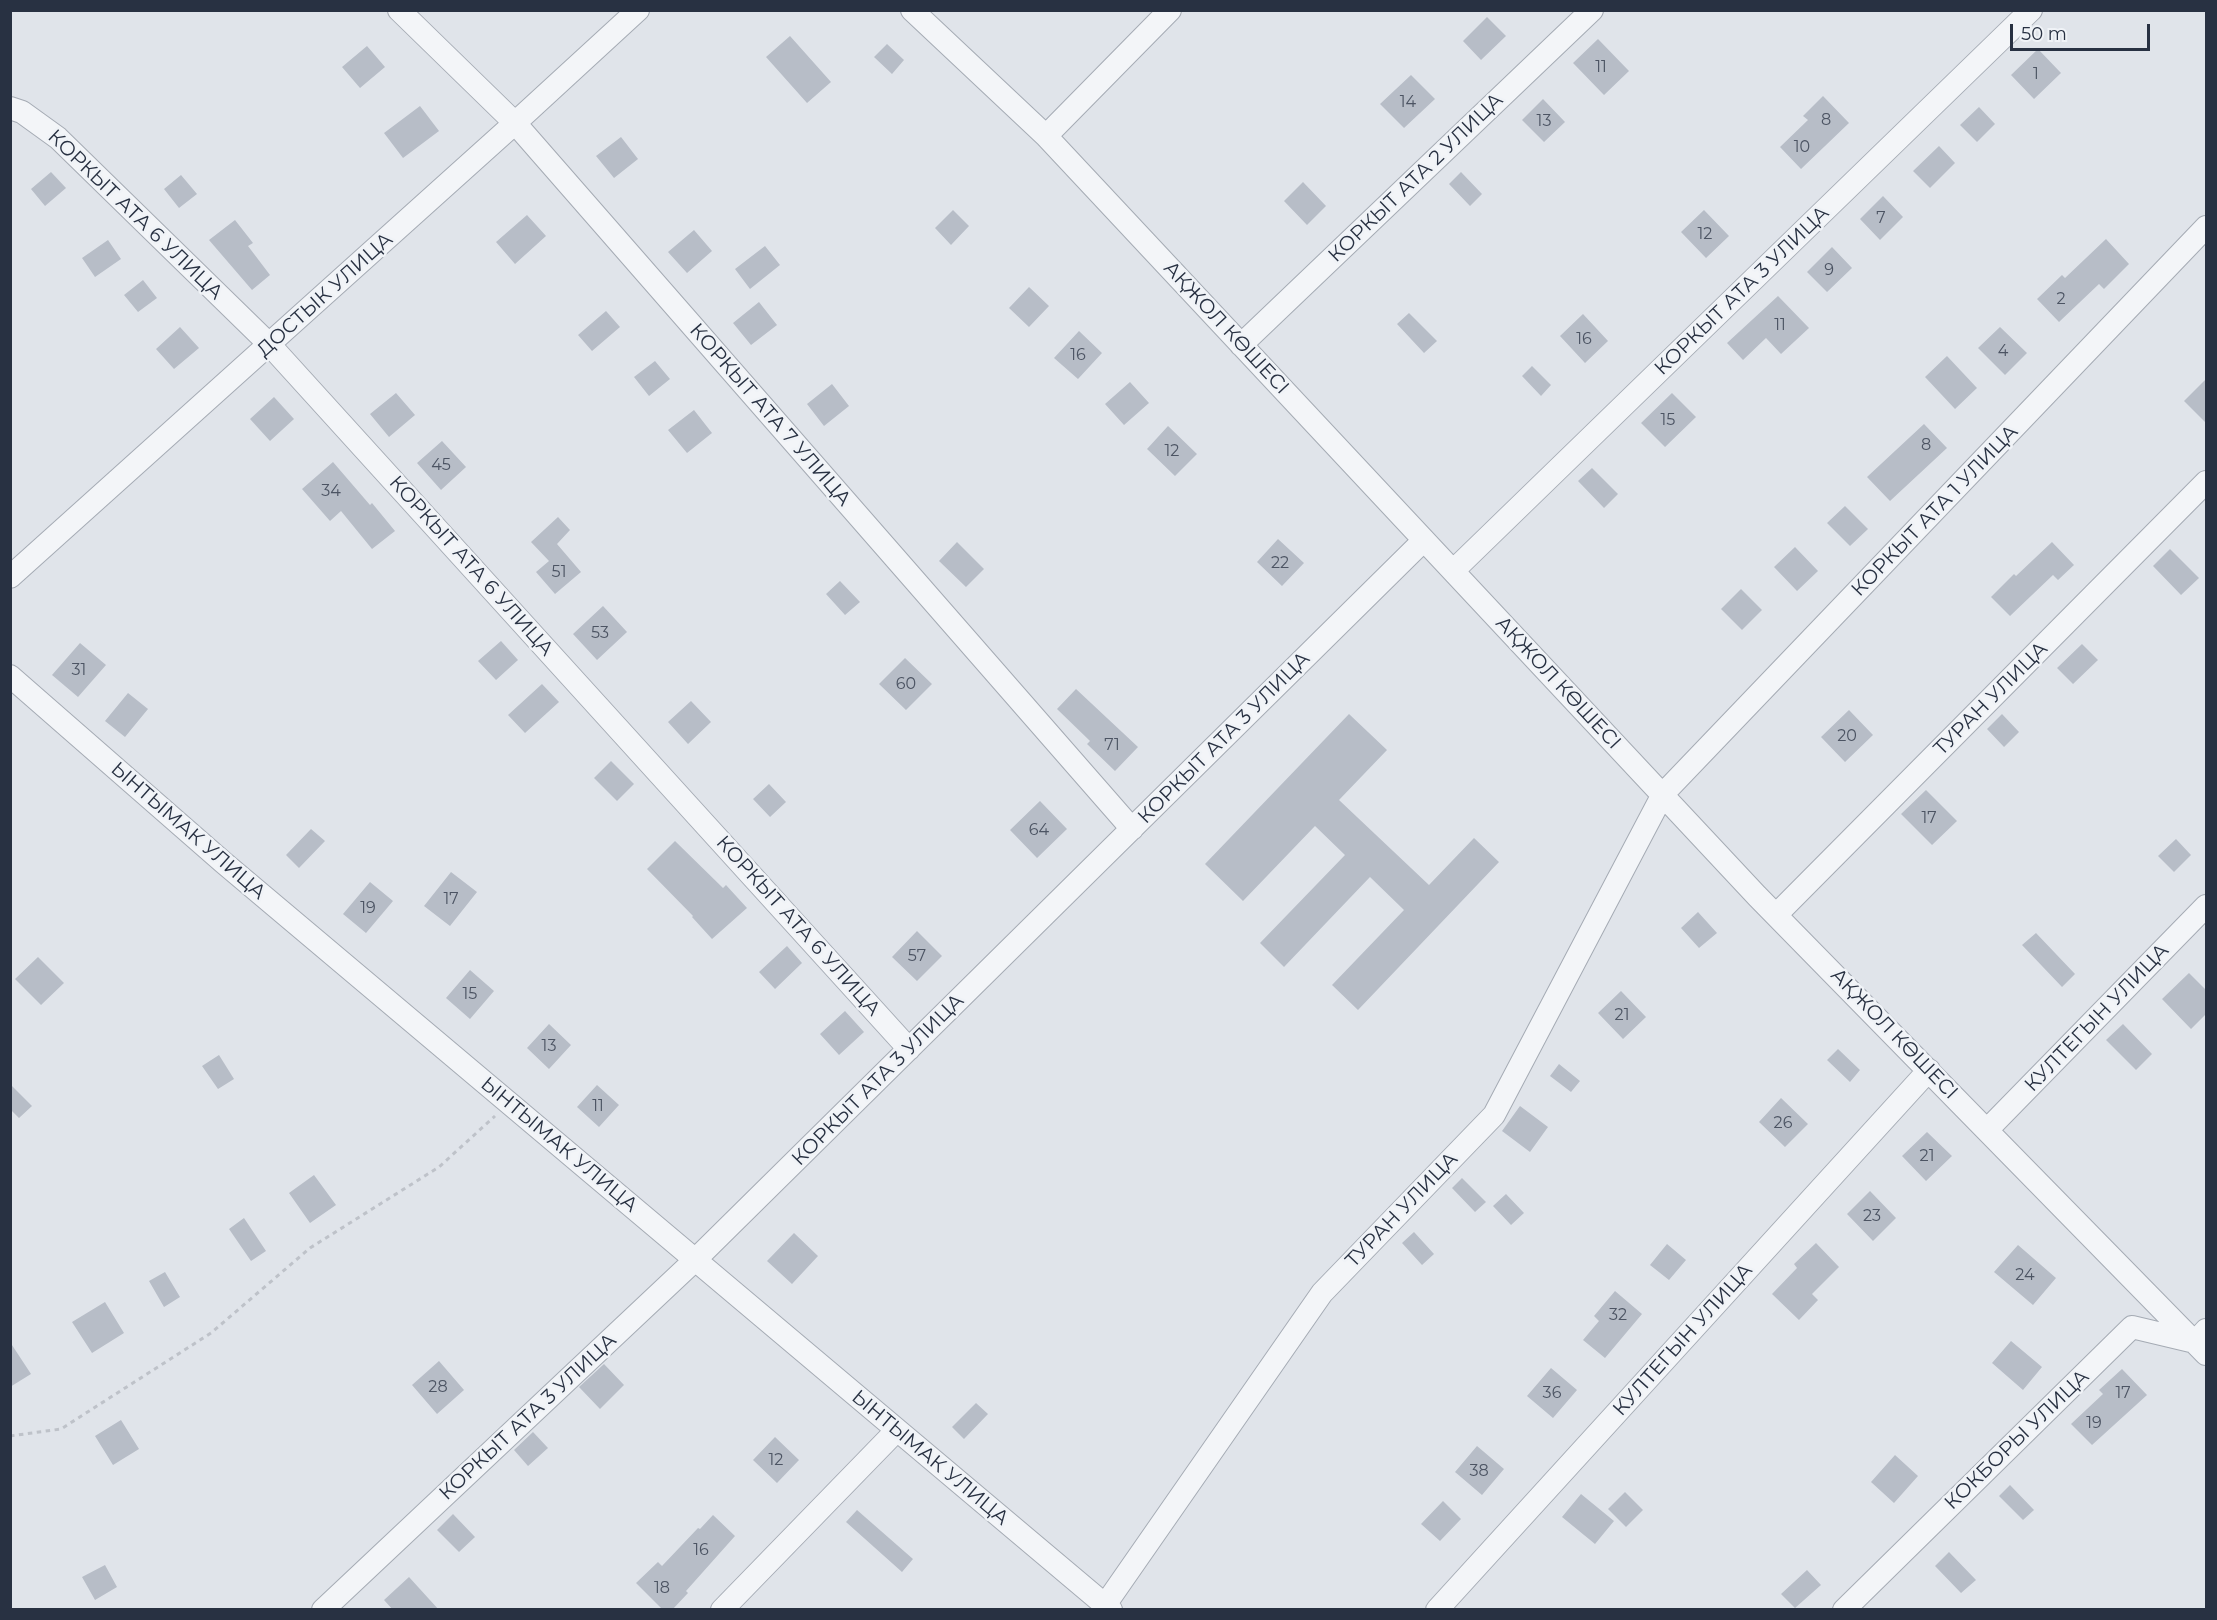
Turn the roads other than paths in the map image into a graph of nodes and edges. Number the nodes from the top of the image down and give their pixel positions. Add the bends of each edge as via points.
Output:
1 (399, 10) edge
2 (638, 10) edge
3 (912, 10) edge
4 (1170, 10) edge
5 (1592, 10) edge
6 (2031, 10) edge
7 (10, 108) edge
8 (515, 123) junction
9 (1046, 136) junction
10 (2206, 227) edge
11 (269, 344) junction
12 (1241, 345) junction
13 (2206, 482) edge
14 (1424, 540) junction
15 (1453, 570) junction
16 (11, 576) edge
17 (10, 676) edge
18 (1662, 794) junction
19 (1132, 829) junction
20 (2206, 906) edge
21 (1776, 915) junction
22 (909, 1049) junction
23 (1929, 1070) junction
24 (1987, 1130) junction
25 (695, 1260) junction
26 (2203, 1342) edge
27 (897, 1430) junction
28 (1108, 1607) edge
29 (323, 1610) edge
30 (722, 1610) edge
31 (1437, 1610) edge
32 (1844, 1610) edge

1 - 8 street, КОРКЫТ АТА 7 УЛИЦА
2 - 8 street, ДОСТЫК УЛИЦА
3 - 9 street, АҚЖОЛ КӨШЕСІ
4 - 9 street
5 - 12 street, КОРКЫТ АТА 2 УЛИЦА
6 - 15 street, КОРКЫТ АТА 3 УЛИЦА
7 - 11 street, КОРКЫТ АТА 6 УЛИЦА via 58,138
8 - 11 street, ДОСТЫК УЛИЦА
8 - 19 street, КОРКЫТ АТА 7 УЛИЦА
9 - 12 street, АҚЖОЛ КӨШЕСІ
10 - 18 street, КОРКЫТ АТА 1 УЛИЦА
11 - 16 street, ДОСТЫК УЛИЦА
11 - 22 street, КОРКЫТ АТА 6 УЛИЦА
12 - 14 street, АҚЖОЛ КӨШЕСІ
13 - 21 street, ТУРАН УЛИЦА
14 - 15 street, АҚЖОЛ КӨШЕСІ
14 - 19 street, КОРКЫТ АТА 3 УЛИЦА
15 - 18 street, АҚЖОЛ КӨШЕСІ
17 - 25 street, ЫНТЫМАК УЛИЦА via 224,863
18 - 21 street, АҚЖОЛ КӨШЕСІ
18 - 28 street, ТУРАН УЛИЦА via 1494,1115 1322,1293
19 - 22 street, КОРКЫТ АТА 3 УЛИЦА
20 - 24 street, КУЛТЕГЫН УЛИЦА
21 - 23 street, АҚЖОЛ КӨШЕСІ
22 - 25 street, КОРКЫТ АТА 3 УЛИЦА
23 - 24 street, АҚЖОЛ КӨШЕСІ
23 - 31 street, КУЛТЕГЫН УЛИЦА
24 - 26 street, АҚЖОЛ КӨШЕСІ
25 - 27 street, ЫНТЫМАК УЛИЦА
25 - 29 street, КОРКЫТ АТА 3 УЛИЦА
26 - 32 street, КОКБОРЫ УЛИЦА via 2132,1327
27 - 28 street, ЫНТЫМАК УЛИЦА
27 - 30 street

